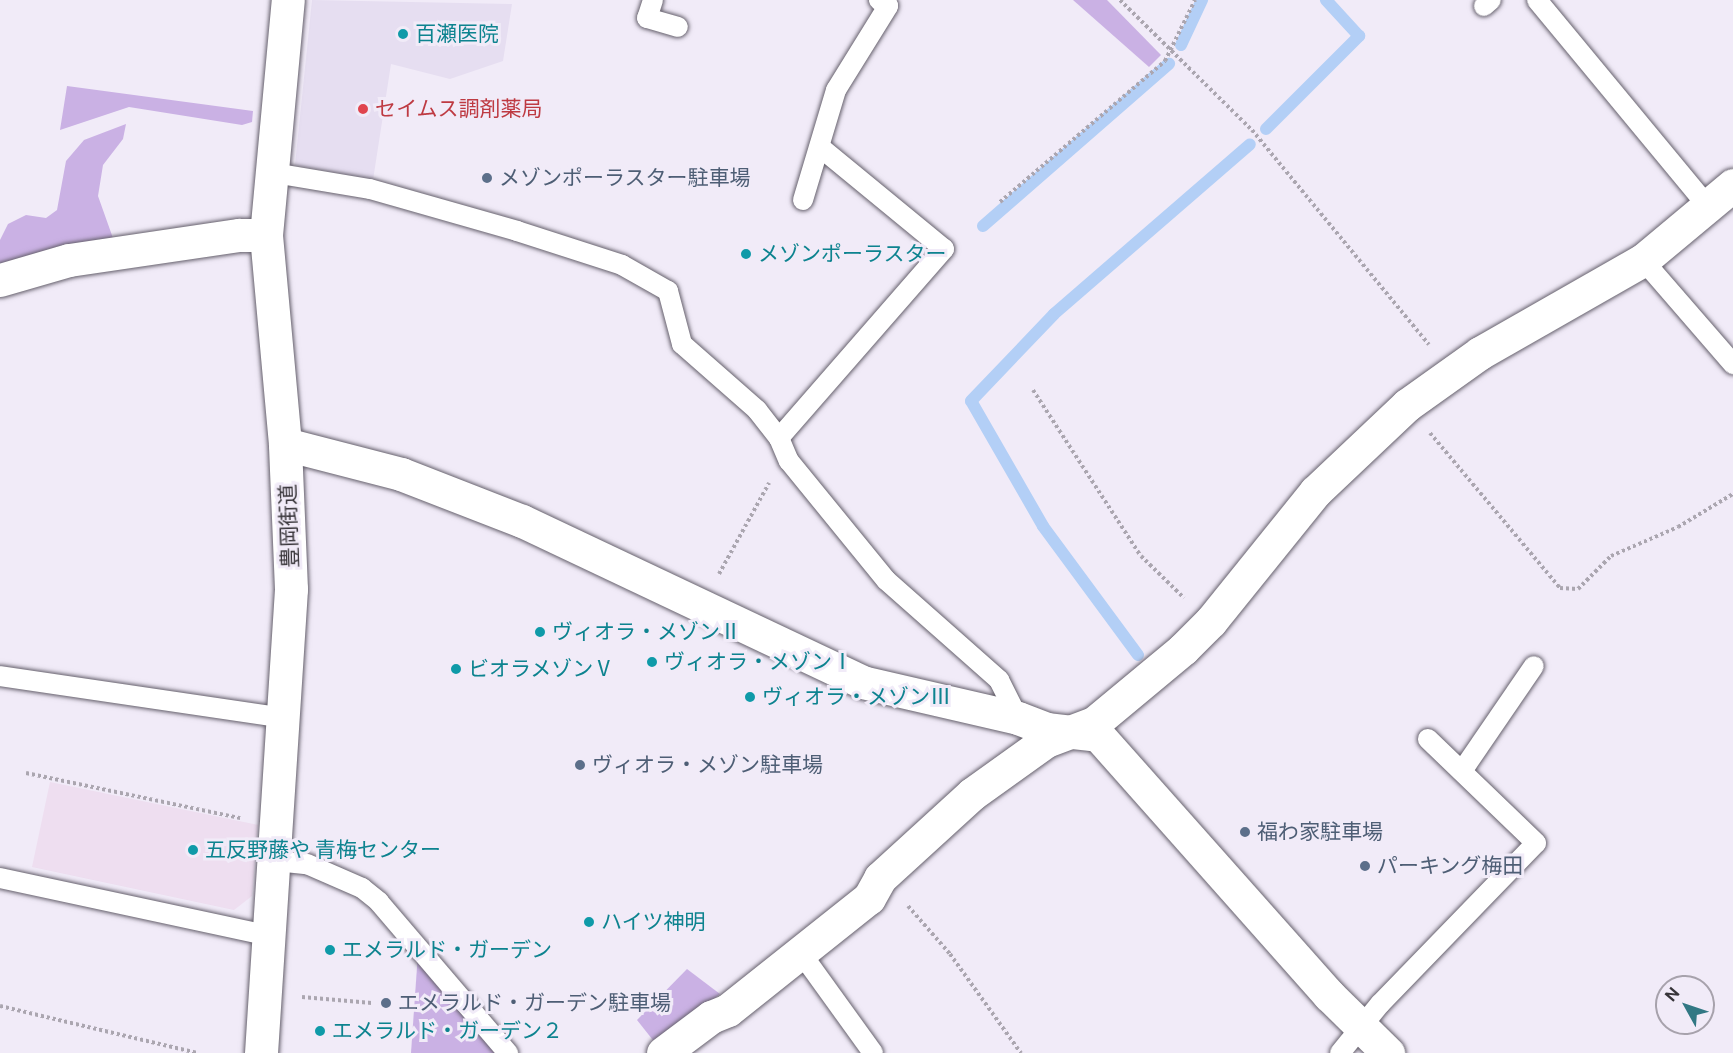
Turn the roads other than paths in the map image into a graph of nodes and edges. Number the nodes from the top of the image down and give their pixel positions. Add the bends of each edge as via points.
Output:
1 (288, 0) edge
2 (653, 0) edge
3 (1537, 0) edge
4 (890, 7) edge
5 (678, 27) dead end
6 (820, 147) junction
7 (268, 172) junction
8 (1733, 186) edge
9 (803, 200) dead end
10 (1708, 207) junction
11 (266, 235) junction
12 (1643, 260) junction
13 (0, 280) edge
14 (1733, 364) edge
15 (779, 438) junction
16 (285, 444) junction
17 (1534, 666) dead end
18 (0, 675) edge
19 (286, 718) junction
20 (1018, 718) junction
21 (1070, 733) junction
22 (1428, 738) dead end
23 (1462, 771) junction
24 (276, 861) junction
25 (0, 878) edge
26 (270, 936) junction
27 (801, 953) junction
28 (1360, 1027) junction
29 (261, 1053) edge
30 (508, 1053) edge
31 (663, 1053) edge
32 (873, 1053) edge
33 (1340, 1053) edge
34 (1388, 1053) edge

1 - 7 street, 豊岡街道
2 - 5 lane via 648,18
3 - 10 lane
4 - 6 lane via 836,90
6 - 9 lane
6 - 15 lane via 944,249
7 - 11 street, 豊岡街道
7 - 15 lane via 370,189 622,265 668,291 682,344 757,411
8 - 10 street
10 - 12 street
11 - 13 street via 239,235 69,260
11 - 16 street, 豊岡街道
12 - 14 lane
12 - 21 street via 1452,373 1407,405 1315,492 1211,621 1110,711
15 - 20 lane via 789,461 886,580 999,680 1011,696
16 - 19 street, 豊岡街道 via 291,532
16 - 20 street via 401,474 511,517 862,682
17 - 23 lane
18 - 19 lane
19 - 24 street, 豊岡街道
20 - 21 street
21 - 27 street via 1046,741 972,794 880,878 869,898
21 - 28 street via 1098,735
22 - 23 lane
23 - 28 lane via 1536,843
24 - 26 street, 豊岡街道
24 - 30 lane via 307,864 362,888 379,902
25 - 26 lane
26 - 29 street, 豊岡街道
27 - 31 street
27 - 32 lane
28 - 33 lane
28 - 34 street

